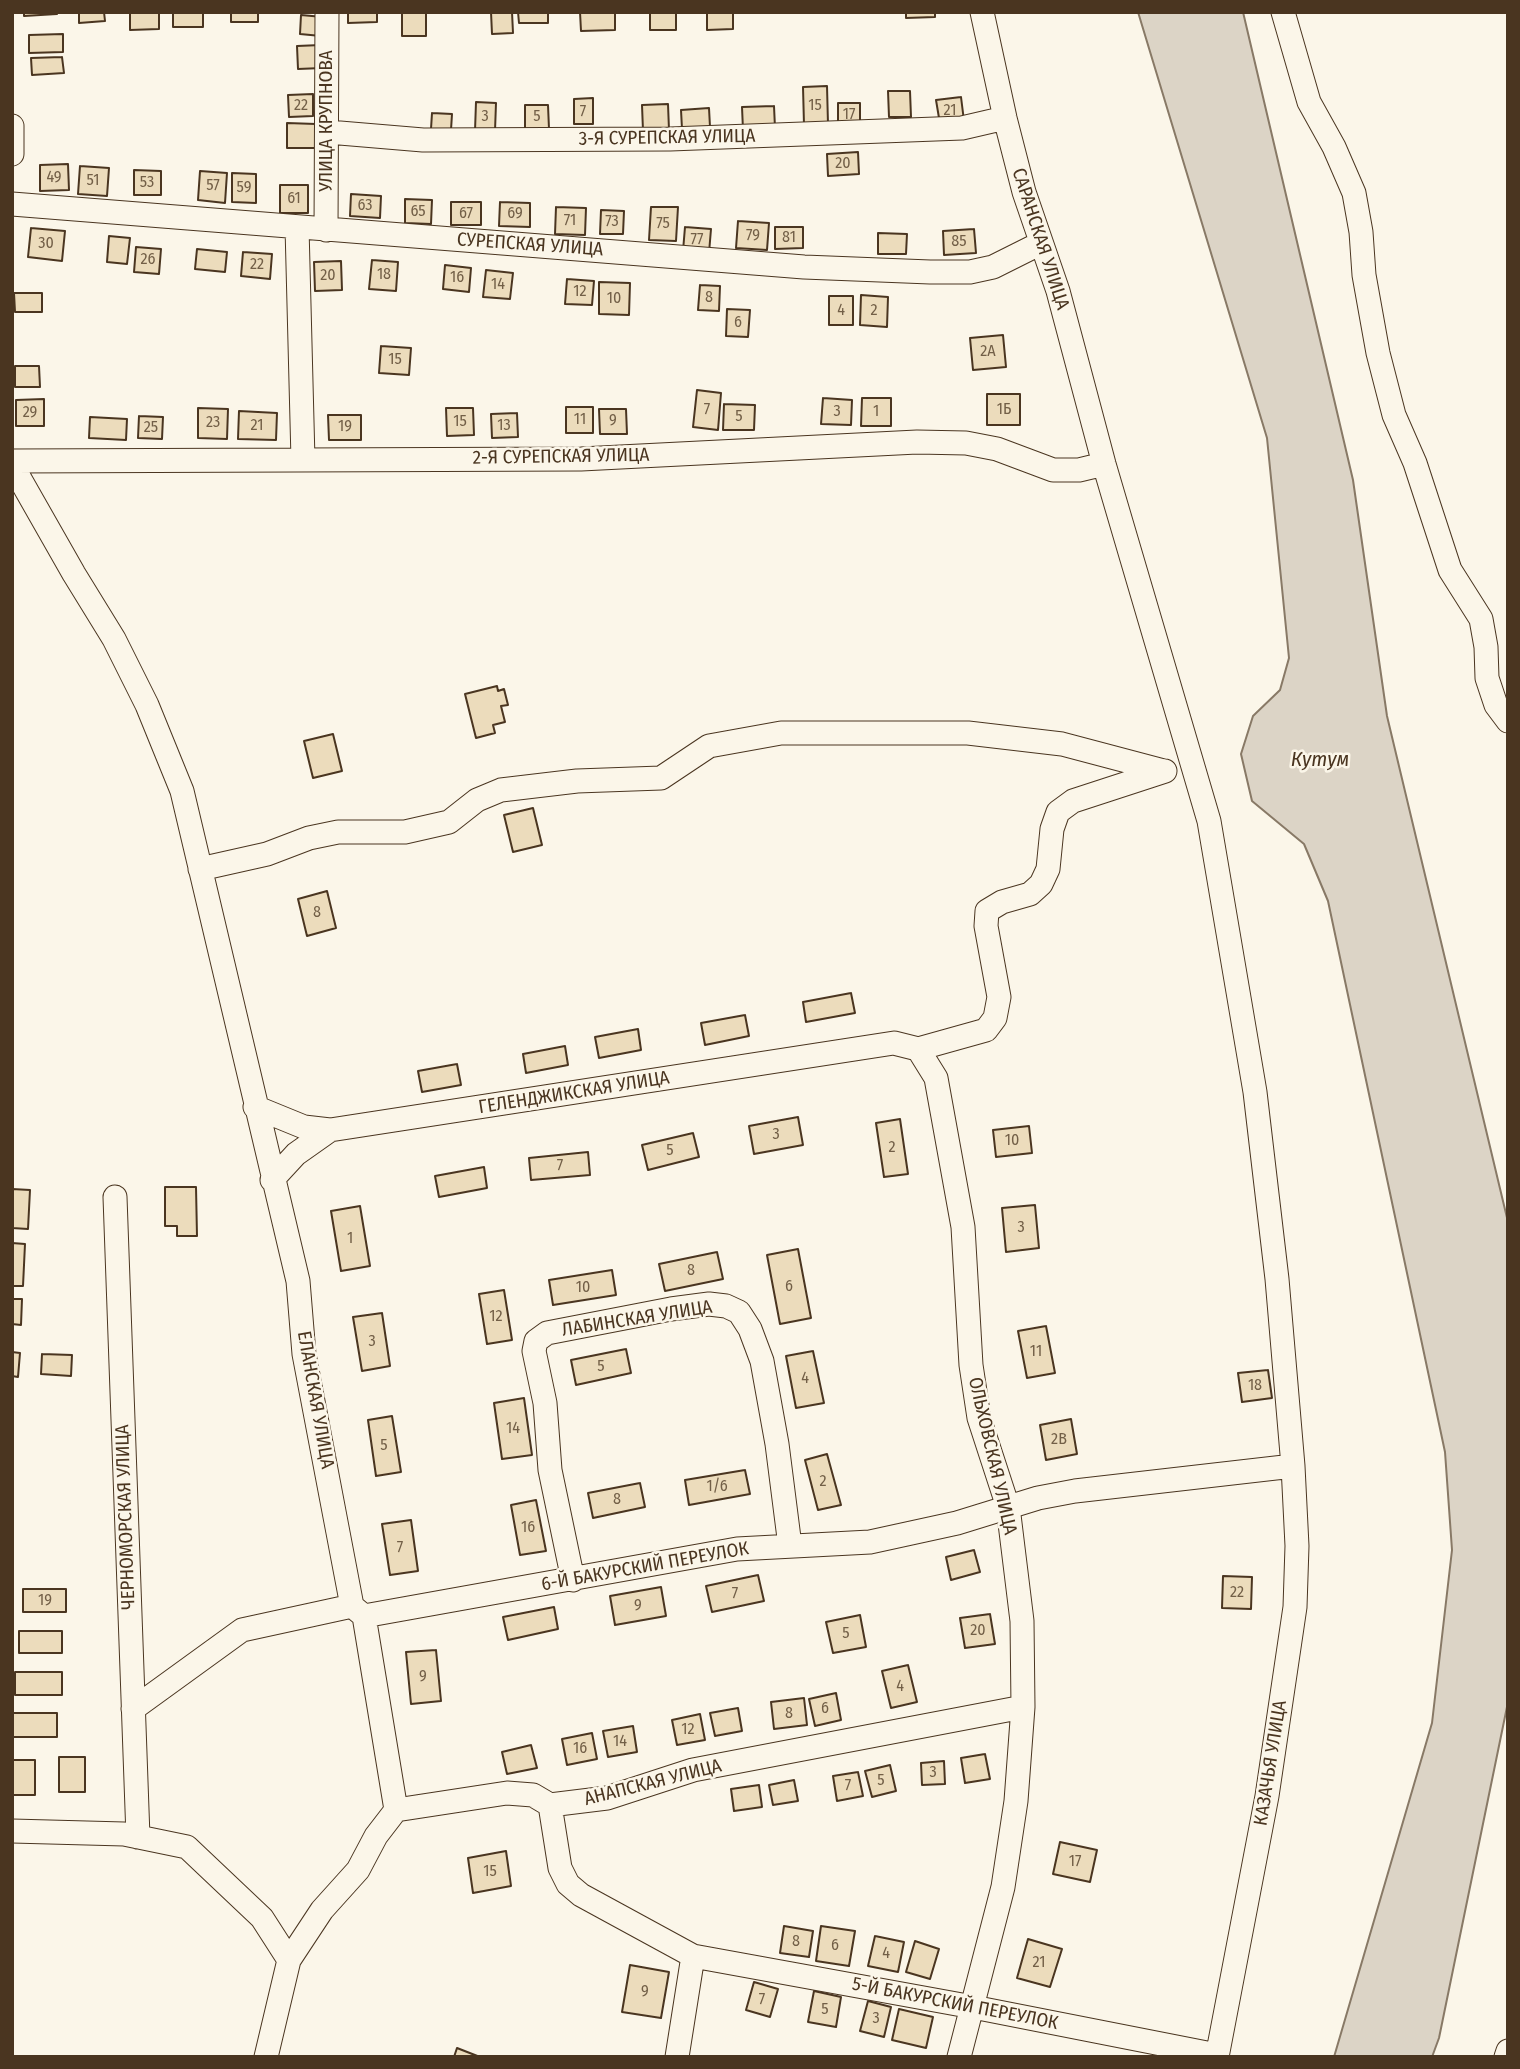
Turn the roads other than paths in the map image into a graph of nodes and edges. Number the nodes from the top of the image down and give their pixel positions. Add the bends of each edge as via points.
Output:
1 (327, 12) edge
2 (982, 12) edge
3 (1283, 12) edge
4 (1005, 118) junction
5 (12, 126) edge
6 (328, 132) junction
7 (12, 154) edge
8 (12, 204) edge
9 (297, 227) junction
10 (326, 230) junction
11 (1041, 243) junction
12 (303, 460) junction
13 (12, 463) edge
14 (1104, 464) junction
15 (1508, 721) edge
16 (1192, 762) junction
17 (1164, 771) junction
18 (200, 869) junction
19 (918, 1049) junction
20 (255, 1107) junction
21 (330, 1130) junction
22 (272, 1180) junction
23 (115, 1197) dead end
24 (1293, 1466) junction
25 (1008, 1507) junction
26 (790, 1546) junction
27 (573, 1580) junction
28 (358, 1611) junction
29 (1023, 1707) junction
30 (133, 1709) junction
31 (550, 1805) junction
32 (396, 1810) junction
33 (12, 1831) edge
34 (138, 1837) junction
35 (693, 1956) junction
36 (289, 1960) junction
37 (973, 2007) junction
38 (1508, 2051) edge
39 (1217, 2056) edge
40 (265, 2057) edge
41 (677, 2057) edge
42 (959, 2057) edge
43 (1506, 2057) edge

1 - 6 street, УЛИЦА КРУПНОВА
2 - 4 street, САРАНСКАЯ УЛИЦА
3 - 15 street via 1309,102 1354,192 1364,275 1394,415 1450,570 1481,619 1487,678 1496,705
4 - 6 street, 3-Я СУРЕПСКАЯ УЛИЦА via 962,128 670,139 423,140
4 - 11 street, САРАНСКАЯ УЛИЦА
5 - 7 street
6 - 10 street, УЛИЦА КРУПНОВА
8 - 9 street, СУРЕПСКАЯ УЛИЦА
9 - 10 street, СУРЕПСКАЯ УЛИЦА
9 - 12 street
10 - 11 street, СУРЕПСКАЯ УЛИЦА via 804,267 930,272 993,267
11 - 14 street, САРАНСКАЯ УЛИЦА
12 - 13 street, 2-Я СУРЕПСКАЯ УЛИЦА
12 - 14 street, 2-Я СУРЕПСКАЯ УЛИЦА via 581,459 918,442 997,449 1053,470
13 - 18 street, ЕЛАНСКАЯ УЛИЦА via 147,705 182,791
14 - 16 street, САРАНСКАЯ УЛИЦА
16 - 17 street
16 - 24 street, КАЗАЧЬЯ УЛИЦА via 1211,833 1255,1092
17 - 18 street via 1062,744 968,733 781,733 709,746 661,778 577,780 501,790 477,800 449,822 405,832 338,832
17 - 19 street via 1073,801 1058,812 1041,884 1030,894 987,911 999,997 995,1018 986,1030
18 - 20 street, ЕЛАНСКАЯ УЛИЦА
19 - 21 street, ГЕЛЕНДЖИКСКАЯ УЛИЦА via 894,1043
19 - 25 street, ОЛЬХОВСКАЯ УЛИЦА via 936,1078 963,1227 971,1365 979,1418
20 - 21 street via 304,1127
20 - 22 street, ЕЛАНСКАЯ УЛИЦА
21 - 22 street, ГЕЛЕНДЖИКСКАЯ УЛИЦА via 296,1154
22 - 28 street, ЕЛАНСКАЯ УЛИЦА via 298,1281 304,1354
23 - 30 street, ЧЕРНОМОРСКАЯ УЛИЦА
24 - 25 street, 6-Й БАКУРСКИЙ ПЕРЕУЛОК via 1075,1490
24 - 39 street, КАЗАЧЬЯ УЛИЦА via 1295,1607 1268,1796
25 - 26 street, 6-Й БАКУРСКИЙ ПЕРЕУЛОК via 870,1542
25 - 29 street, ОЛЬХОВСКАЯ УЛИЦА via 1022,1621
26 - 27 street, 6-Й БАКУРСКИЙ ПЕРЕУЛОК via 737,1549
26 - 27 street, ЛАБИНСКАЯ УЛИЦА via 762,1361 750,1329 739,1312 726,1306 671,1309 547,1333 536,1341 550,1470
27 - 28 street, 6-Й БАКУРСКИЙ ПЕРЕУЛОК
28 - 30 street, 6-Й БАКУРСКИЙ ПЕРЕУЛОК via 242,1630
28 - 32 street
29 - 31 street, АНАПСКАЯ УЛИЦА via 693,1770 607,1798
29 - 37 street, ОЛЬХОВСКАЯ УЛИЦА via 1003,1887
30 - 34 street, ЧЕРНОМОРСКАЯ УЛИЦА
31 - 32 street, АНАПСКАЯ УЛИЦА via 533,1795 507,1793
31 - 35 street, 5-Й БАКУРСКИЙ ПЕРЕУЛОК via 560,1868 568,1884
32 - 36 street via 358,1870 322,1910
33 - 34 street
34 - 36 street via 187,1847 262,1918
35 - 37 street, 5-Й БАКУРСКИЙ ПЕРЕУЛОК
35 - 41 street
36 - 40 street
37 - 39 street, 5-Й БАКУРСКИЙ ПЕРЕУЛОК
37 - 42 street, ОЛЬХОВСКАЯ УЛИЦА
38 - 43 street

